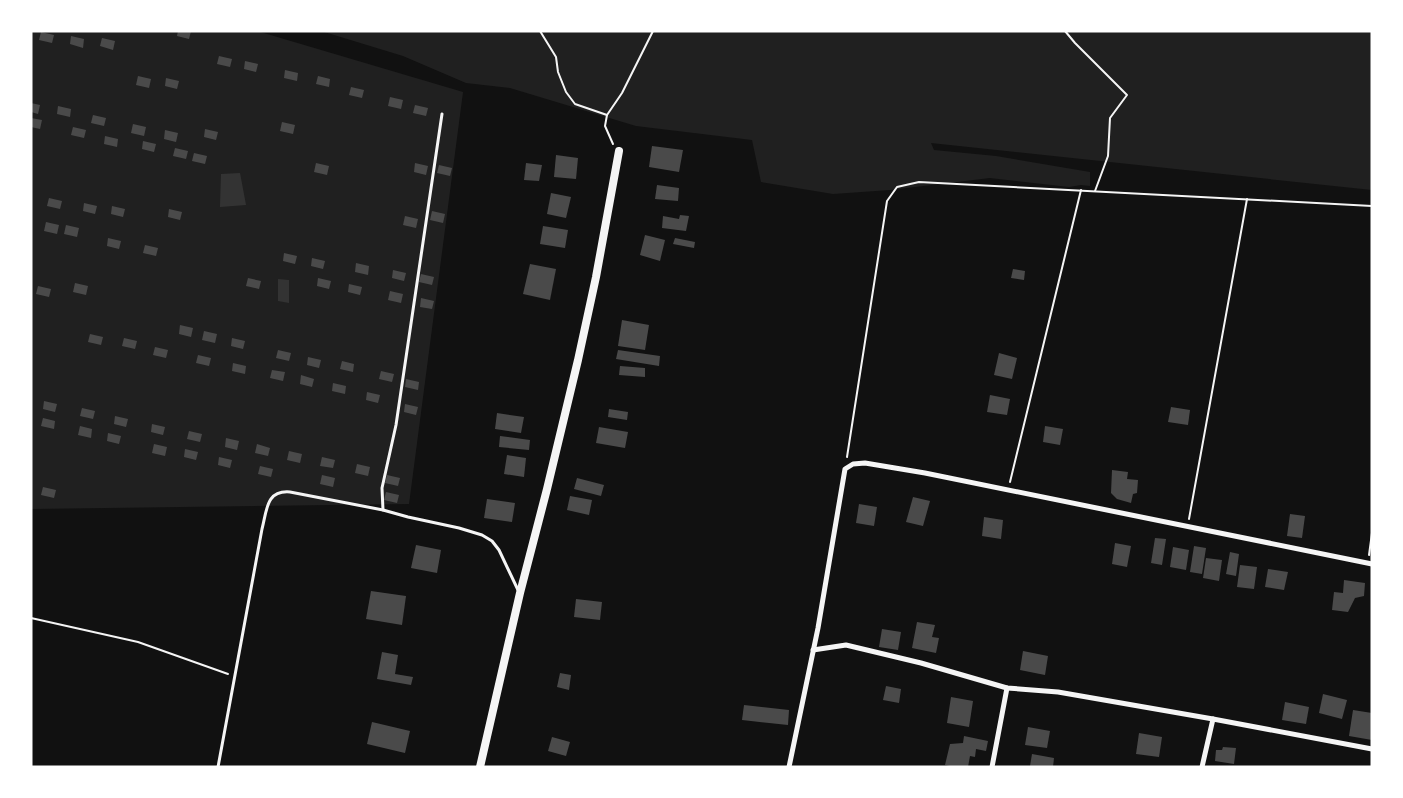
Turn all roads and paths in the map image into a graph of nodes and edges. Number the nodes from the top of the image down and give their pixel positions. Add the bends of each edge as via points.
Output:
1 (540, 31) edge
2 (653, 31) edge
3 (1065, 31) edge
4 (442, 114) dead end
5 (607, 115) junction
6 (619, 152) joint
7 (1081, 190) junction
8 (1094, 191) junction
9 (1247, 199) junction
10 (1372, 206) edge
11 (845, 469) junction
12 (1008, 489) junction
13 (383, 510) junction
14 (1188, 527) junction
15 (1372, 533) edge
16 (1370, 563) edge
17 (520, 593) junction
18 (31, 618) edge
19 (813, 650) junction
20 (235, 676) junction
21 (1007, 688) junction
22 (1213, 719) junction
23 (1372, 749) edge
24 (218, 767) edge
25 (480, 767) edge
26 (789, 767) edge
27 (992, 767) edge
28 (1202, 767) edge

1 - 5 path via 556,57 566,92 575,104
2 - 5 path via 622,93
3 - 8 path via 1128,95 1110,118 1108,156
4 - 13 lane via 396,425 382,488
5 - 6 path via 605,126
6 - 17 street via 578,360
7 - 8 path
7 - 11 path via 919,182 897,187 887,201
7 - 12 path
8 - 9 path
9 - 10 path
9 - 14 path
11 - 12 street via 865,463
11 - 19 street
12 - 14 street
13 - 17 lane via 482,535 492,541
13 - 20 lane via 290,492 281,491 273,495 262,529
14 - 16 street
15 - 16 path
17 - 25 street
18 - 20 path via 138,642
19 - 21 street via 846,645
19 - 26 street
20 - 24 lane
21 - 22 street via 1058,692
21 - 27 street
22 - 23 street
22 - 28 street

